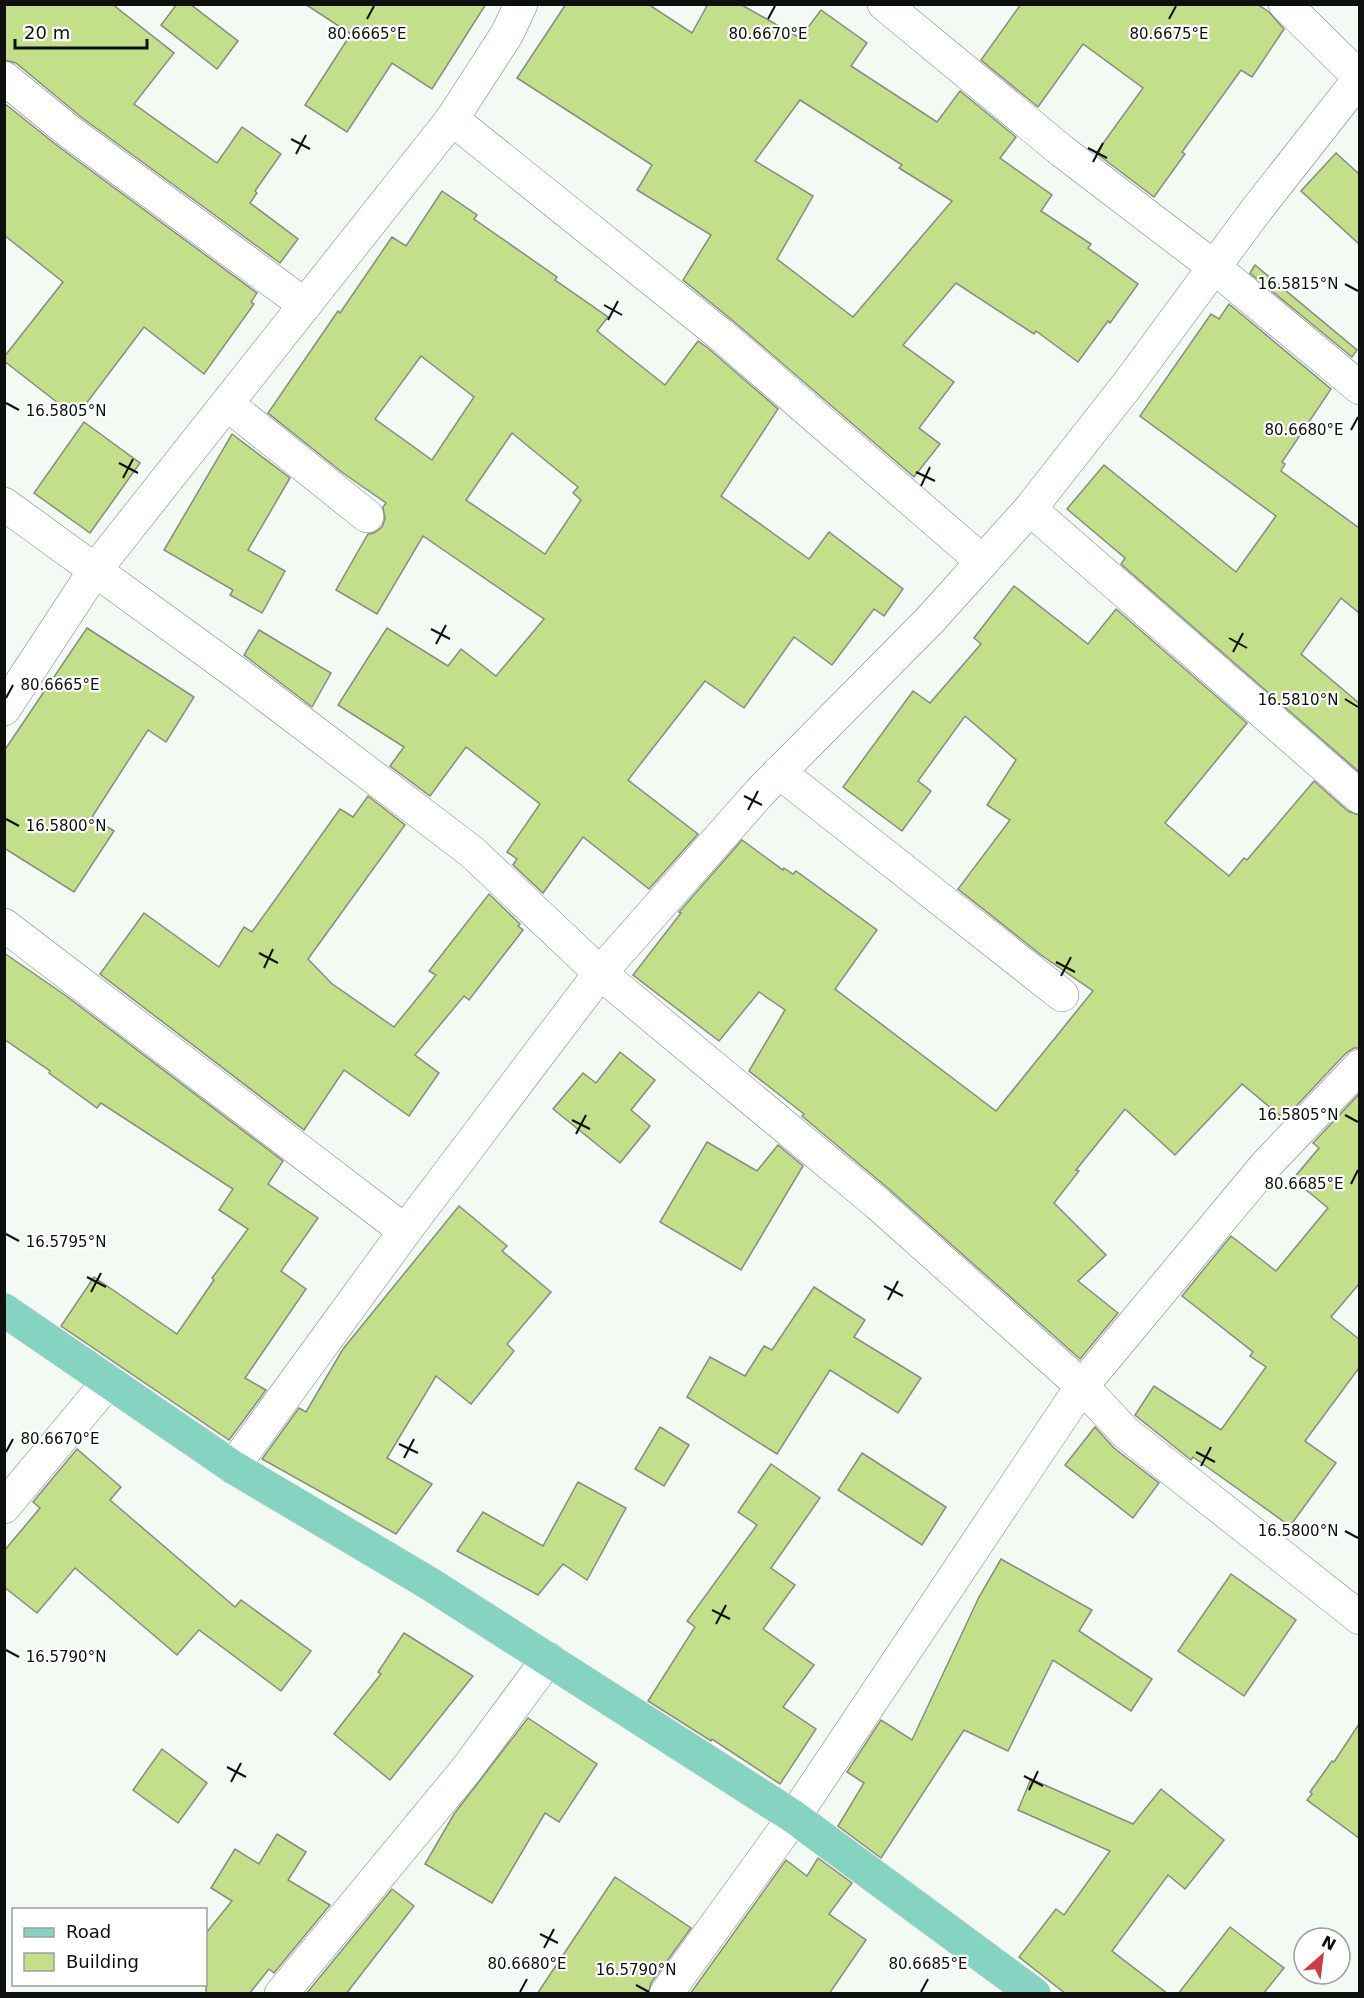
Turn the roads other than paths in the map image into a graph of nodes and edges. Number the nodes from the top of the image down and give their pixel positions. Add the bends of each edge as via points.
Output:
1 (521, 4) edge
2 (884, 4) edge
3 (1285, 4) edge
4 (4, 78) edge
5 (1359, 78) edge
6 (452, 118) junction
7 (1214, 267) junction
8 (305, 305) junction
9 (1359, 388) edge
10 (226, 404) junction
11 (4, 504) edge
12 (1030, 509) junction
13 (367, 516) dead end
14 (983, 562) junction
15 (95, 570) junction
16 (4, 709) edge
17 (778, 772) junction
18 (1359, 797) edge
19 (4, 925) edge
20 (600, 973) junction
21 (1062, 995) dead end
22 (1359, 1066) edge
23 (405, 1232) junction
24 (4, 1310) edge
25 (108, 1382) junction
26 (1082, 1386) junction
27 (233, 1467) junction
28 (4, 1507) edge
29 (1359, 1618) edge
30 (548, 1659) junction
31 (794, 1817) junction
32 (281, 1994) edge
33 (666, 1994) edge
34 (1034, 1994) edge

1 - 6 street via 507,34
2 - 7 street via 1062,151
3 - 5 street
4 - 8 street via 70,132
5 - 7 street
6 - 8 street
6 - 14 street via 720,334
7 - 9 street
7 - 12 street
8 - 10 street
10 - 13 street
10 - 15 street
11 - 15 street
12 - 14 street
12 - 18 street
14 - 17 street
15 - 16 street
15 - 20 street via 472,852
17 - 20 street
17 - 21 street
19 - 23 street
20 - 23 street
20 - 26 street via 878,1204
22 - 26 street via 1266,1165
23 - 27 street
24 - 25 main road
25 - 27 main road
25 - 28 street
26 - 29 street via 1126,1433
26 - 31 street
27 - 30 main road
30 - 31 main road
30 - 32 street via 466,1770
31 - 33 street
31 - 34 main road

